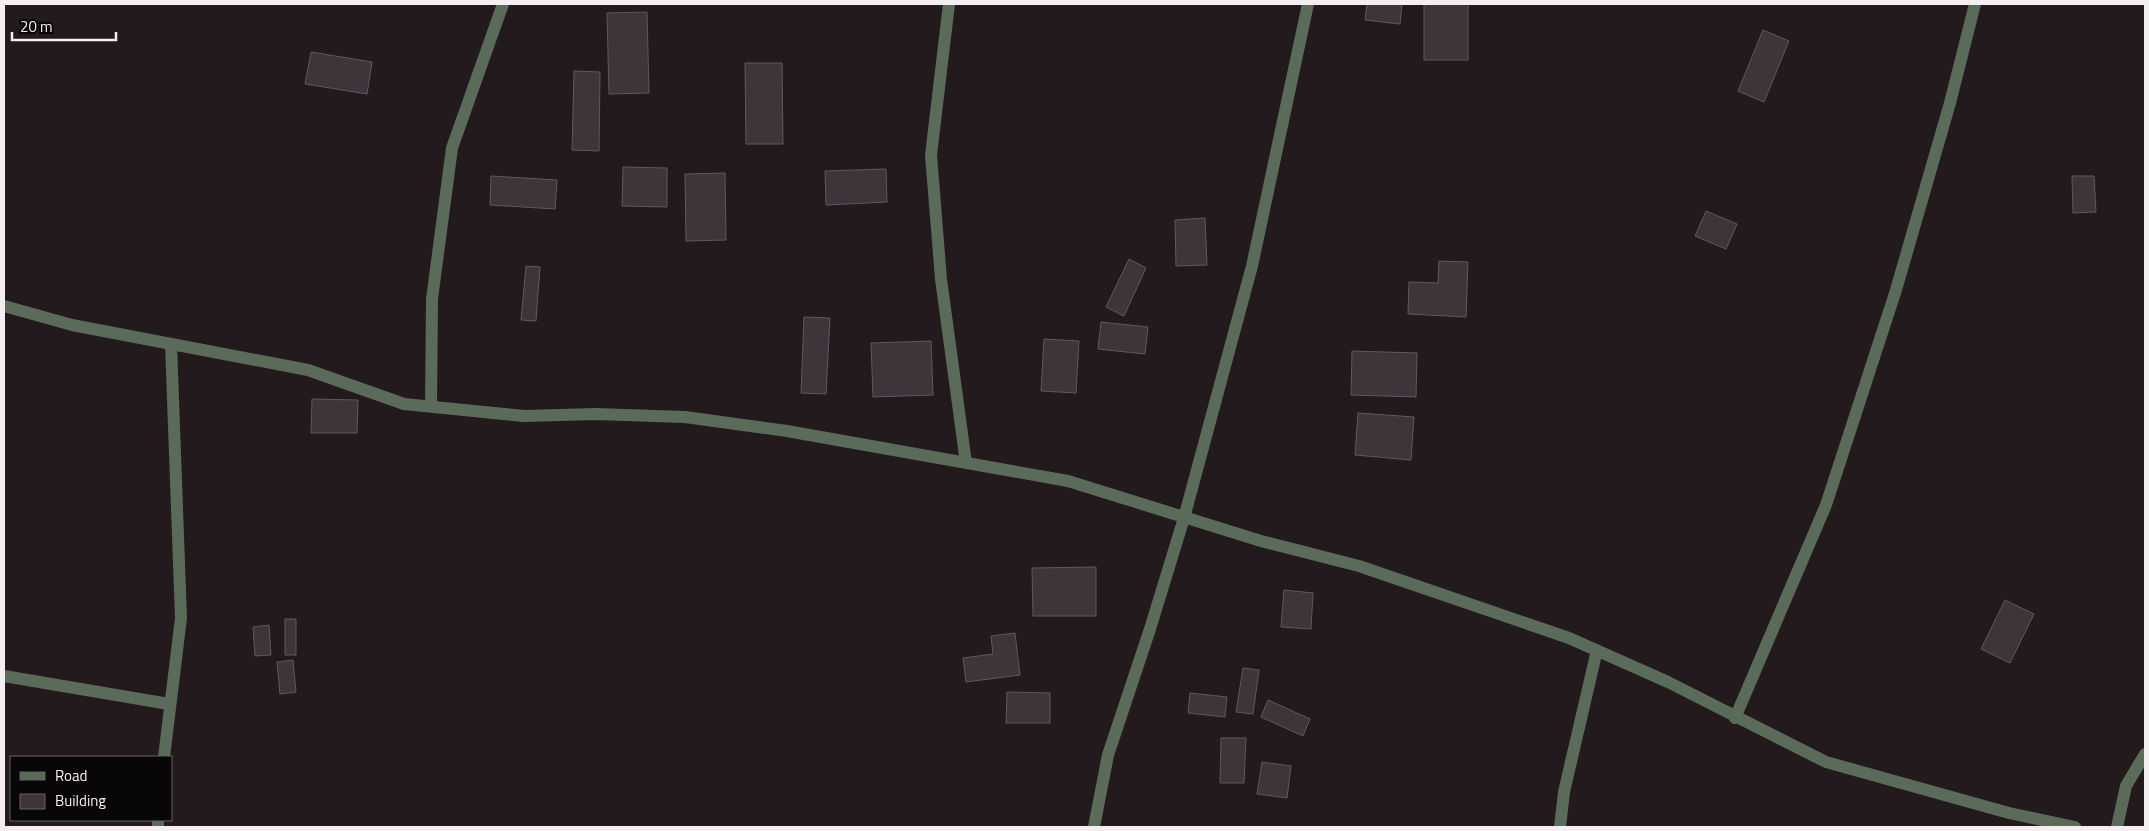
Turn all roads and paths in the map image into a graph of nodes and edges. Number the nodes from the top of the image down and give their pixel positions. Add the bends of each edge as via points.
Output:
1 (503, 4) edge
2 (949, 4) edge
3 (1308, 4) edge
4 (1975, 4) edge
5 (4, 306) edge
6 (171, 344) junction
7 (431, 406) junction
8 (966, 463) junction
9 (1184, 518) junction
10 (1597, 650) junction
11 (4, 676) edge
12 (169, 704) junction
13 (1735, 718) junction
14 (2145, 754) edge
15 (164, 756) edge
16 (1094, 827) edge
17 (1560, 827) edge
18 (2075, 827) edge
19 (2117, 827) edge

1 - 7 street via 452,148 432,299
2 - 8 street via 932,155 941,279
3 - 9 street via 1252,266
4 - 13 street via 1896,290 1826,505
5 - 6 street via 72,325
6 - 7 street via 308,370 404,404
6 - 12 street via 181,618
7 - 8 street via 524,416 685,417 787,431
8 - 9 street via 1068,481
9 - 10 street via 1359,566
9 - 16 street via 1108,755
10 - 13 street via 1668,682
10 - 17 street via 1564,792
11 - 12 street
12 - 15 street
13 - 18 street via 1826,762 2009,813
14 - 19 street via 2126,786

